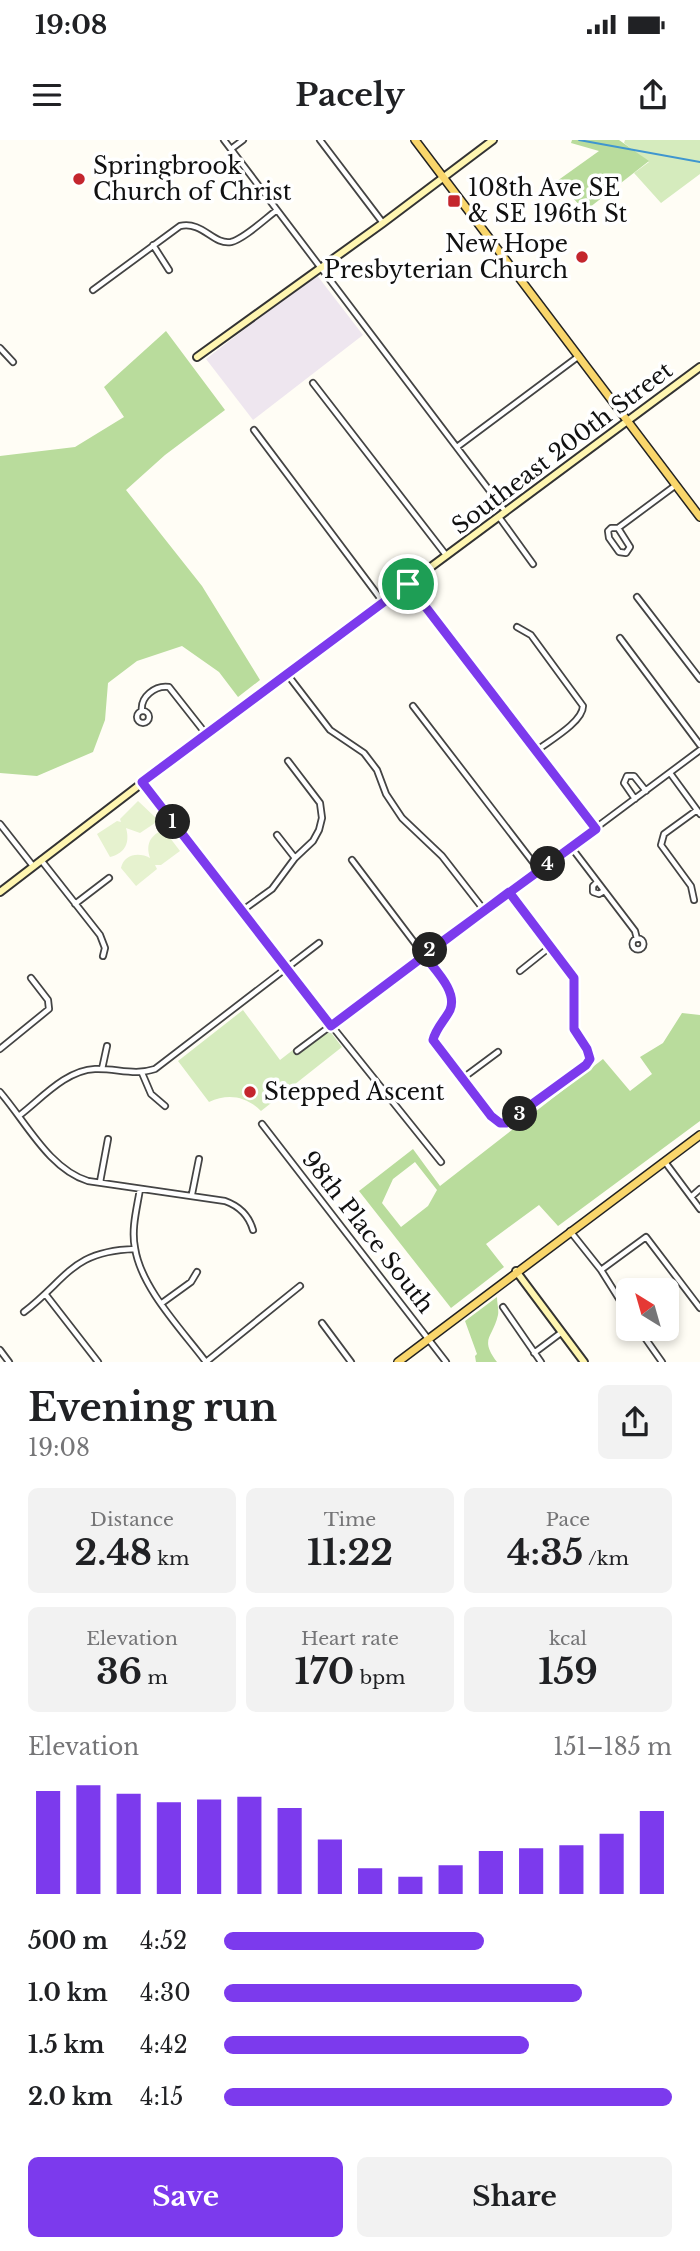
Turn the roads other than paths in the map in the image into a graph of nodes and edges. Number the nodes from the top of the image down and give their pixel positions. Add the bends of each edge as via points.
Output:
1 (224, 140) edge
2 (243, 140) edge
3 (320, 140) edge
4 (415, 140) edge
5 (493, 140) edge
6 (231, 149) junction
7 (443, 177) junction
8 (276, 210) junction
9 (383, 223) junction
10 (153, 245) junction
11 (320, 267) junction
12 (169, 270) dead end
13 (93, 289) dead end
14 (0, 348) edge
15 (579, 356) junction
16 (197, 357) dead end
17 (13, 362) dead end
18 (700, 367) edge
19 (313, 383) dead end
20 (628, 420) junction
21 (254, 430) dead end
22 (457, 447) junction
23 (676, 485) junction
24 (505, 511) junction
25 (498, 516) junction
26 (700, 517) edge
27 (618, 528) junction
28 (446, 555) junction
29 (533, 564) dead end
30 (408, 584) junction
31 (638, 597) dead end
32 (383, 603) junction
33 (517, 627) dead end
34 (620, 638) dead end
35 (287, 674) junction
36 (700, 679) edge
37 (413, 706) dead end
38 (142, 711) dead end
39 (206, 734) junction
40 (700, 745) edge
41 (536, 751) junction
42 (699, 753) edge
43 (288, 761) dead end
44 (670, 773) junction
45 (142, 782) junction
46 (646, 791) junction
47 (635, 799) junction
48 (699, 812) edge
49 (0, 824) edge
50 (596, 829) junction
51 (277, 835) dead end
52 (570, 847) junction
53 (295, 858) junction
54 (41, 860) junction
55 (352, 860) dead end
56 (33, 866) junction
57 (540, 870) junction
58 (110, 878) dead end
59 (597, 882) junction
60 (604, 891) junction
61 (0, 892) edge
62 (509, 892) junction
63 (694, 900) dead end
64 (75, 904) junction
65 (243, 910) junction
66 (484, 910) junction
67 (637, 939) dead end
68 (319, 943) dead end
69 (551, 947) junction
70 (424, 955) junction
71 (103, 956) dead end
72 (287, 968) junction
73 (520, 971) dead end
74 (31, 978) dead end
75 (331, 1026) junction
76 (107, 1046) dead end
77 (0, 1049) edge
78 (297, 1051) dead end
79 (498, 1052) dead end
80 (102, 1069) junction
81 (142, 1073) junction
82 (463, 1078) junction
83 (0, 1092) edge
84 (165, 1106) dead end
85 (20, 1115) junction
86 (262, 1124) dead end
87 (697, 1137) edge
88 (108, 1139) dead end
89 (700, 1146) edge
90 (199, 1159) dead end
91 (664, 1161) junction
92 (441, 1162) dead end
93 (100, 1182) junction
94 (140, 1189) junction
95 (700, 1189) edge
96 (192, 1194) junction
97 (691, 1197) junction
98 (700, 1209) edge
99 (253, 1230) dead end
100 (570, 1230) junction
101 (135, 1249) junction
102 (601, 1270) junction
103 (516, 1271) junction
104 (197, 1272) dead end
105 (300, 1286) dead end
106 (616, 1294) edge
107 (46, 1295) junction
108 (162, 1303) junction
109 (503, 1307) dead end
110 (700, 1308) edge
111 (24, 1312) dead end
112 (322, 1323) dead end
113 (562, 1332) junction
114 (428, 1338) junction
115 (647, 1341) edge
116 (0, 1350) edge
117 (534, 1353) junction
118 (96, 1360) edge
119 (9, 1362) edge
120 (89, 1362) edge
121 (206, 1362) edge
122 (351, 1362) edge
123 (398, 1362) edge
124 (446, 1362) edge
125 (541, 1362) edge
126 (584, 1362) edge
127 (662, 1362) edge

1 - 6 street
2 - 6 street
3 - 9 street
4 - 7 main road
5 - 7 street
6 - 8 street
7 - 9 street
7 - 15 main road
8 - 10 street via 231,242 185,225
8 - 11 street
9 - 11 street
10 - 12 street
10 - 13 street
11 - 16 street
11 - 22 street
14 - 17 street
15 - 20 main road
15 - 22 street
18 - 20 street, Southeast 200th Street
19 - 28 street
20 - 23 main road
20 - 24 street, Southeast 200th Street
21 - 32 street
22 - 24 street
23 - 26 main road
23 - 27 street
24 - 25 street, Southeast 200th Street
25 - 28 street, Southeast 200th Street
25 - 29 street
27 - 27 street via 611,528 607,535 626,553 629,543
28 - 30 street, Southeast 200th Street
30 - 32 street, Southeast 200th Street
30 - 41 street
31 - 36 street
32 - 35 street, Southeast 200th Street
33 - 41 street via 531,635 584,710 579,719
34 - 40 street
35 - 39 street, Southeast 200th Street
35 - 66 street via 330,730 365,753 402,818 447,862
37 - 57 street
38 - 39 street via 145,696 169,687
39 - 45 street, Southeast 200th Street
41 - 50 street
42 - 44 street
43 - 53 street via 320,803 322,818 313,841
44 - 46 street
44 - 48 street
45 - 54 street, Southeast 200th Street
45 - 65 street
46 - 47 street
46 - 47 street via 634,776 627,776 624,783
47 - 50 street
48 - 63 street via 664,834 662,841 662,849 691,886
49 - 56 street
50 - 52 street
51 - 53 street
52 - 57 street
52 - 59 street
53 - 65 street via 272,889
54 - 56 street, Southeast 200th Street
54 - 64 street
55 - 70 street
56 - 61 street, Southeast 200th Street
57 - 62 street
58 - 64 street
59 - 60 street
59 - 60 street via 593,892
60 - 67 street
62 - 66 street
62 - 69 street
64 - 71 street via 103,940
65 - 72 street
66 - 70 street
68 - 72 street
69 - 73 street
69 - 82 street via 574,978 574,1029 587,1049 590,1059 586,1065 512,1120 500,1123
70 - 75 street
70 - 82 street via 451,995 450,1011 433,1040
72 - 75 street
72 - 81 street via 155,1069
74 - 77 street via 48,1000 47,1012
75 - 78 street
75 - 92 street
76 - 80 street
79 - 82 street
80 - 81 street
80 - 85 street via 73,1075
81 - 84 street via 151,1094
83 - 85 street
85 - 93 street via 61,1167 77,1177
86 - 114 street, 98th Place South
87 - 89 street
87 - 91 main road
88 - 93 street
90 - 96 street
91 - 97 street
91 - 100 main road
93 - 94 street
94 - 96 street
94 - 101 street
95 - 97 street
96 - 99 street via 231,1203
97 - 98 street
100 - 102 street
100 - 103 main road
101 - 107 street via 92,1255
101 - 108 street via 141,1271
102 - 106 street
102 - 110 street via 646,1237
103 - 113 street
103 - 114 main road
104 - 108 street
105 - 121 street
107 - 111 street
107 - 118 street
108 - 121 street
109 - 117 street
112 - 122 street
113 - 117 street
113 - 126 street
114 - 123 main road
114 - 124 street, 98th Place South
115 - 127 street
116 - 119 street
117 - 125 street
118 - 120 street

